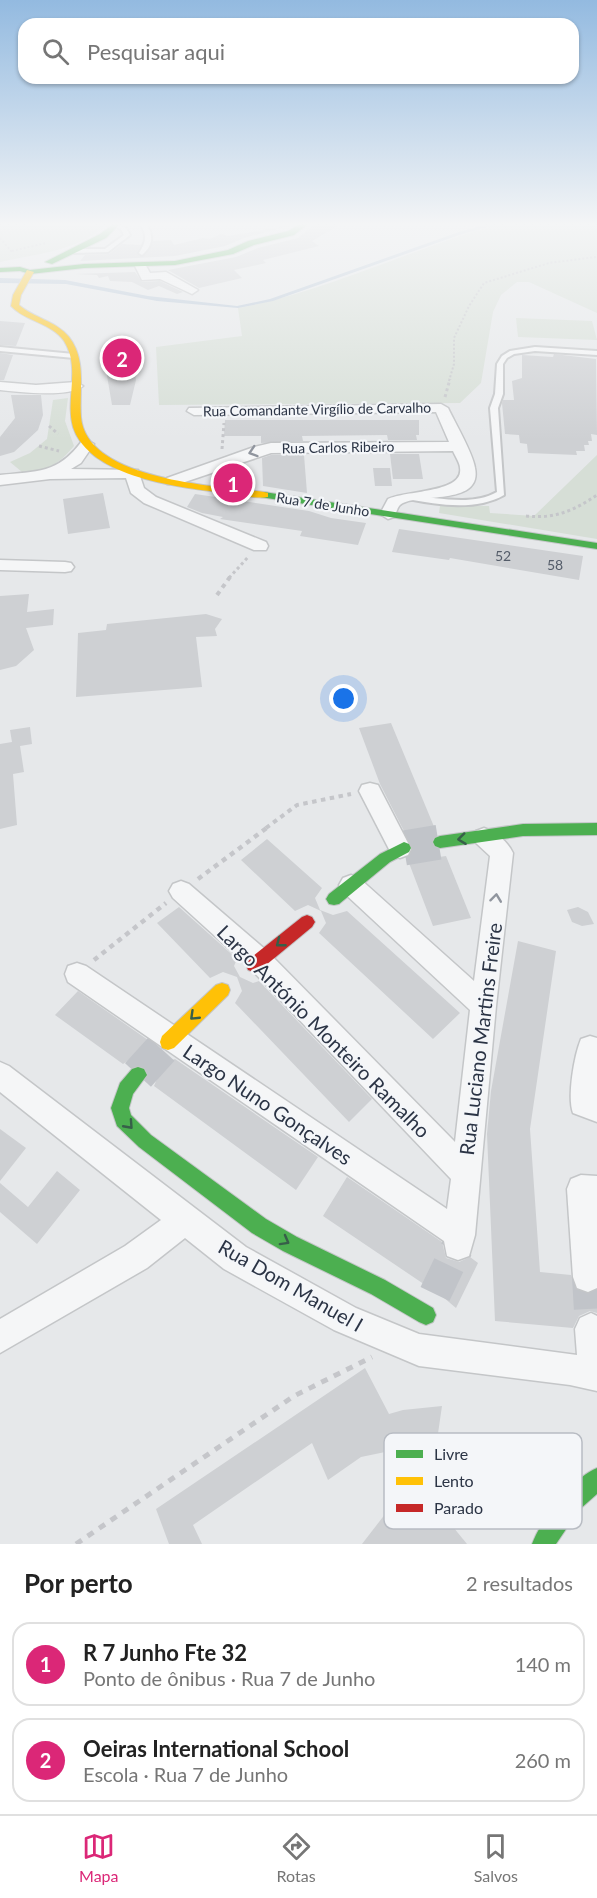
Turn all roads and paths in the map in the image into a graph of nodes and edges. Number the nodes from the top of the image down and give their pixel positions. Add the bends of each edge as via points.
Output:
1 (16, 296) edge
2 (475, 296) edge
3 (0, 350) edge
4 (597, 353) edge
5 (74, 356) junction
6 (0, 386) edge
7 (76, 386) junction
8 (441, 408) junction
9 (224, 410) junction
10 (194, 411) dead end
11 (87, 444) junction
12 (458, 446) junction
13 (221, 464) junction
14 (133, 473) junction
15 (50, 474) junction
16 (0, 480) edge
17 (173, 481) junction
18 (225, 489) junction
19 (597, 495) edge
20 (411, 497) junction
21 (388, 514) junction
22 (523, 515) dead end
23 (260, 546) joint
24 (597, 546) edge
25 (0, 565) edge
26 (65, 567) dead end
27 (217, 595) dead end
28 (370, 791) joint
29 (597, 829) edge
30 (484, 837) junction
31 (440, 842) tunnel mouth
32 (402, 848) joint
33 (181, 891) junction
34 (342, 892) joint
35 (307, 922) dead end
36 (256, 962) junction
37 (77, 974) joint
38 (222, 990) dead end
39 (483, 1006) junction
40 (169, 1040) junction
41 (597, 1050) edge
42 (0, 1075) edge
43 (138, 1075) tunnel mouth
44 (597, 1108) edge
45 (465, 1173) junction
46 (597, 1190) edge
47 (185, 1220) junction
48 (459, 1241) joint
49 (590, 1263) tunnel mouth
50 (430, 1304) joint
51 (591, 1329) dead end
52 (0, 1337) edge
53 (389, 1339) junction
54 (419, 1350) junction
55 (596, 1374) edge
56 (597, 1479) edge
57 (582, 1492) edge
58 (553, 1529) edge
59 (76, 1544) edge
60 (543, 1544) edge

1 - 5 main road via 17,309 58,330
2 - 8 path via 454,338 454,364
3 - 5 lane
4 - 20 lane via 535,349 504,357 494,408 501,493 466,501
5 - 7 main road
6 - 7 street
7 - 11 main road via 78,425
8 - 9 street, Rua Comandante Virgílio de Carvalho
8 - 12 street
9 - 10 street, Rua Comandante Virgílio de Carvalho
9 - 13 path
11 - 14 main road, Rua 7 de Junho
11 - 15 street via 76,460
12 -> 13 street, Rua Carlos Ribeiro via 271,448
12 - 20 street via 468,468 465,483 441,493
13 - 17 street, Rua Carlos Ribeiro
13 - 18 street via 217,477
14 - 15 street
14 - 17 main road, Rua 7 de Junho
14 - 23 street via 137,490 150,500
15 - 16 street
17 - 18 main road, Rua 7 de Junho
18 - 21 main road, Rua 7 de Junho
19 - 22 path via 570,514 543,518
20 - 21 street via 393,502
21 - 24 main road, Rua 7 de Junho
23 - 27 path via 236,568
25 - 26 street
28 - 32 street
28 - 33 path via 297,805
29 - 30 main road via 523,830
30 -> 31 main road
39 -> 30 street, Rua Luciano Martins Freire via 502,853
32 - 34 main road
33 - 36 street, Largo António Monteiro Ramalho
33 - 37 path
34 - 39 street
35 -> 36 main road
36 - 45 street, Largo António Monteiro Ramalho
37 - 40 street, Largo Nuno Gonçalves
38 -> 40 main road
39 - 45 street, Rua Luciano Martins Freire
40 - 48 street, Largo Nuno Gonçalves
41 - 44 street via 590,1048 583,1104
42 - 47 street, Rua Dom Manuel I
43 -> 50 main road via 126,1089 120,1108 123,1120 144,1141 259,1226 290,1244 378,1287
45 - 48 street, Rua Luciano Martins Freire
46 - 49 street via 581,1190
47 - 52 street via 136,1257
47 - 53 street, Rua Dom Manuel I via 235,1258
50 - 54 street
51 - 55 street
53 - 54 street, Rua Dom Manuel I
53 - 59 path via 374,1355 294,1396
54 - 55 street, Rua Dom Manuel I
56 - 57 main road
58 - 60 main road

